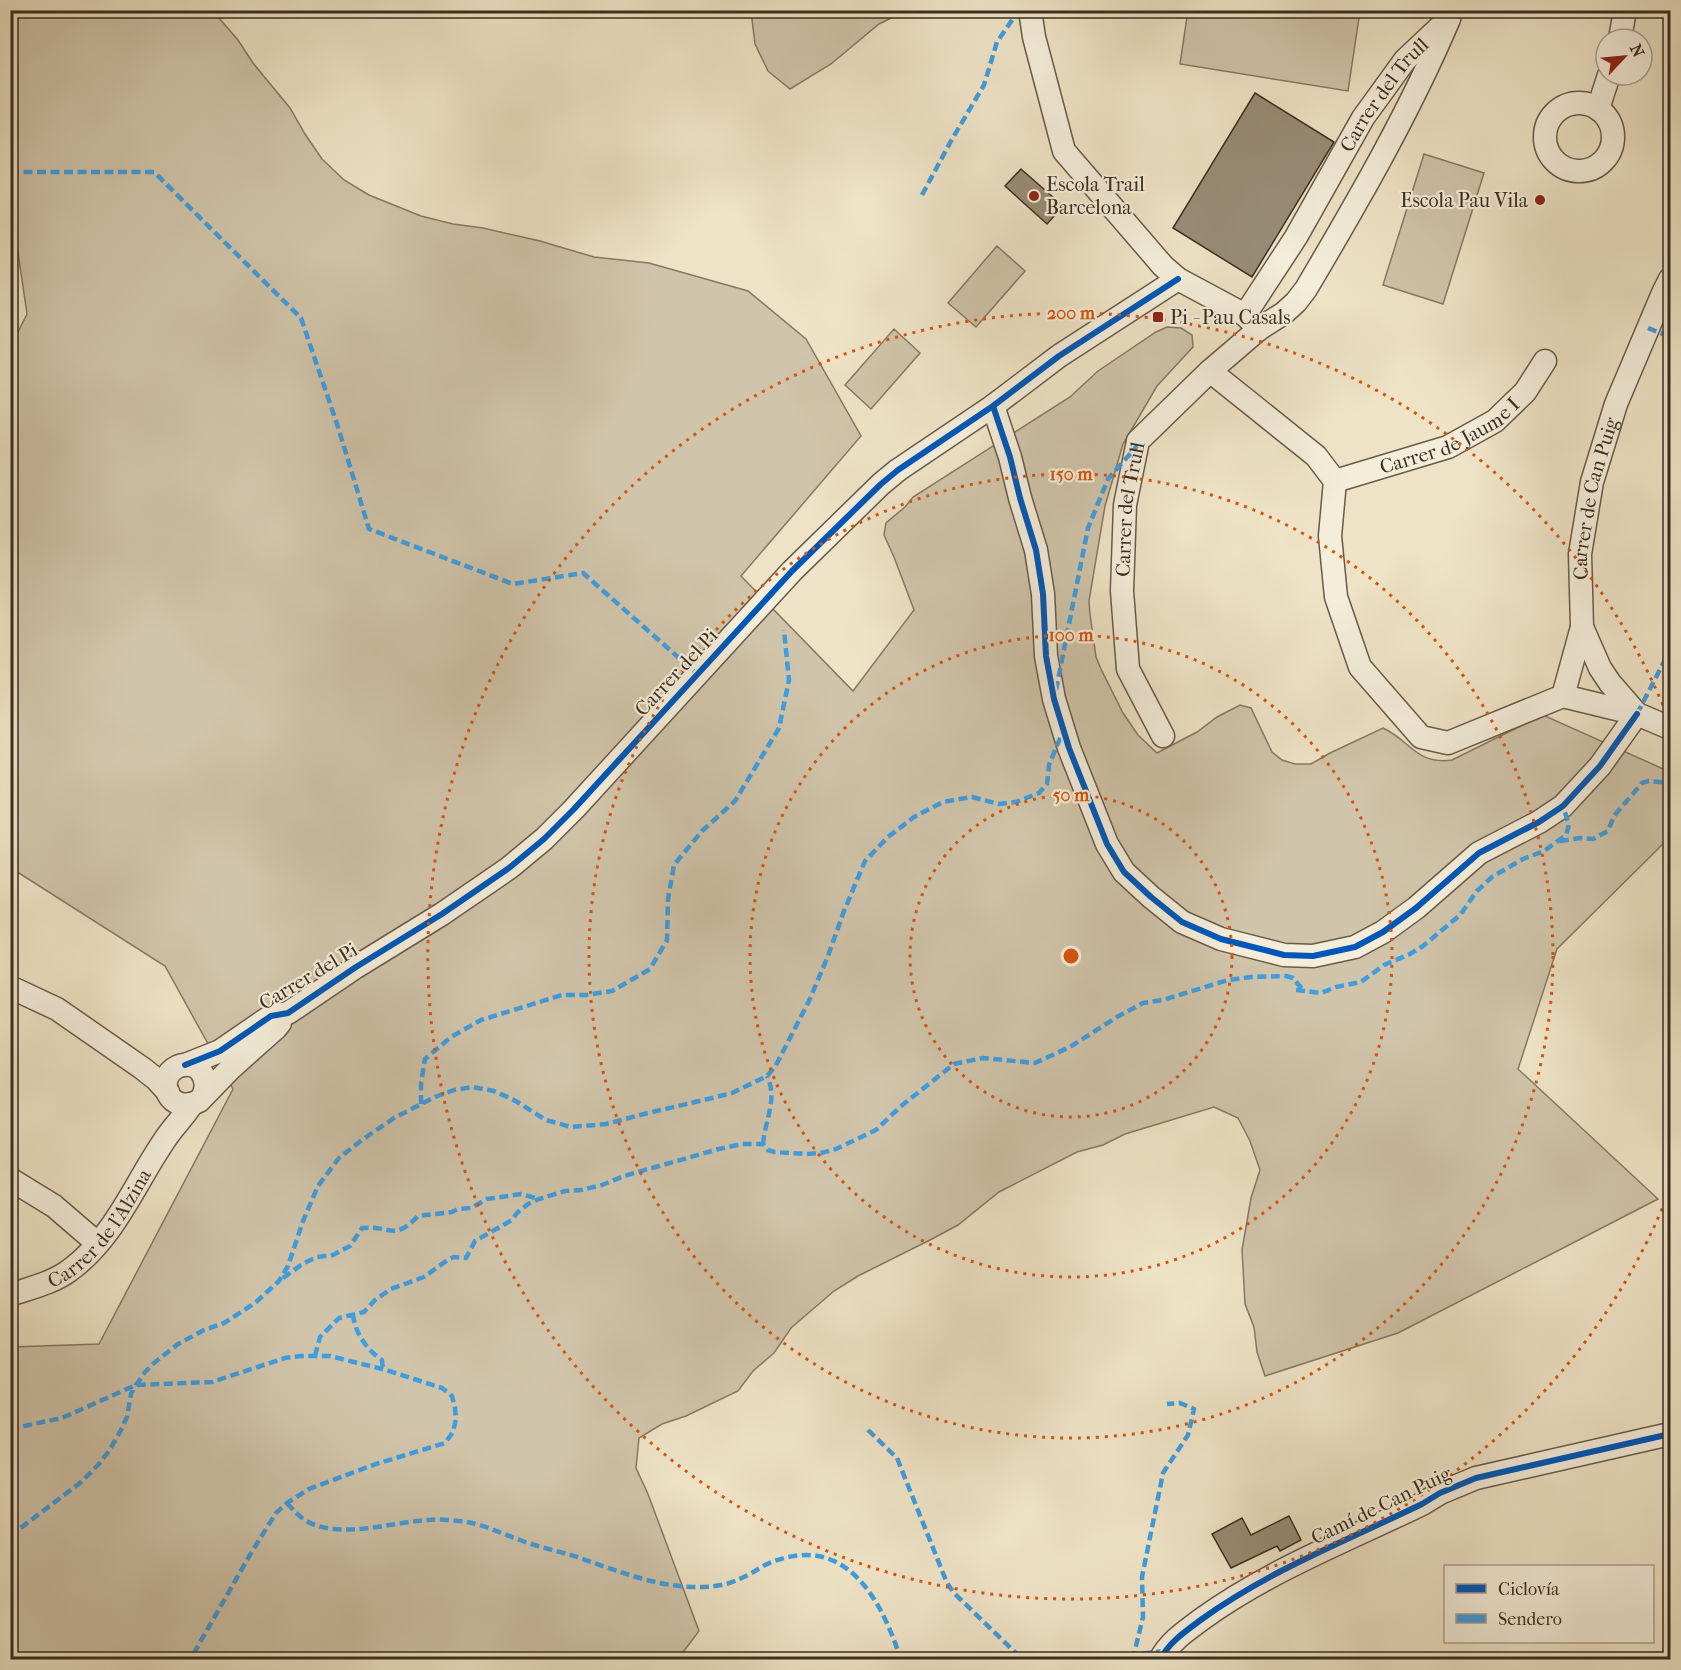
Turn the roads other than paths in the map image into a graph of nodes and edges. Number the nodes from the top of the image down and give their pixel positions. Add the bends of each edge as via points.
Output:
1 (1030, 10) edge
2 (1625, 10) edge
3 (1450, 15) edge
4 (1622, 27) edge
5 (1605, 87) edge
6 (1598, 109) dead end
7 (1178, 279) junction
8 (1671, 279) edge
9 (1252, 322) junction
10 (1545, 362) dead end
11 (1210, 371) junction
12 (993, 406) junction
13 (1335, 481) junction
14 (1582, 627) junction
15 (1563, 696) junction
16 (1637, 714) junction
17 (1671, 728) edge
18 (1163, 736) dead end
19 (10, 987) edge
20 (288, 1012) junction
21 (181, 1066) junction
22 (142, 1068) junction
23 (168, 1094) junction
24 (198, 1100) junction
25 (165, 1138) junction
26 (10, 1179) edge
27 (97, 1244) junction
28 (10, 1295) edge
29 (1671, 1434) edge
30 (1162, 1655) edge

1 - 7 street via 1064,151
2 - 4 street
3 - 9 street, Carrer del Trull via 1405,60 1363,118
3 - 9 street, Carrer del Trull via 1427,70 1380,161 1306,289 1284,313
5 - 6 street
7 - 9 street
7 - 12 street, Carrer del Pi via 1059,356
8 - 14 street, Carrer de Can Puig via 1616,404 1592,482 1580,554
9 - 11 street, Carrer del Trull
10 - 13 street, Carrer de Jaume I via 1525,392 1495,421 1448,447
11 - 13 street via 1317,456
11 - 18 street, Carrer del Trull via 1138,441 1125,506 1122,591 1128,669
12 - 16 street via 1036,550 1046,656 1069,748 1107,844 1124,872 1182,922 1221,939 1284,955 1313,956 1355,947 1416,908 1479,853 1563,806 1600,766
12 - 20 street, Carrer del Pi via 898,470 864,500 792,571 544,839 442,914
13 - 15 street via 1330,536 1336,597 1360,667 1421,737 1448,743
14 - 15 street
14 - 16 street, Carrer de Can Puig via 1600,668
15 - 16 street
16 - 17 street
19 - 22 street via 57,1009
20 - 21 street, Carrer del Pi via 271,1016 220,1051
20 - 24 street, Carrer del Pi via 276,1028
21 - 22 street, Carrer del Pi
21 - 23 street via 168,1076
21 - 24 street via 197,1068 205,1078 206,1090
22 - 23 street
23 - 24 street via 185,1106
23 - 25 street, Carrer de l'Alzina via 172,1118
24 - 25 street, Carrer de l'Alzina
25 - 27 street, Carrer de l'Alzina via 127,1204
26 - 27 street via 54,1206
27 - 28 street, Carrer de l'Alzina via 69,1271
29 - 30 street, Camí de Can Puig via 1476,1478 1450,1489 1240,1593 1187,1630

